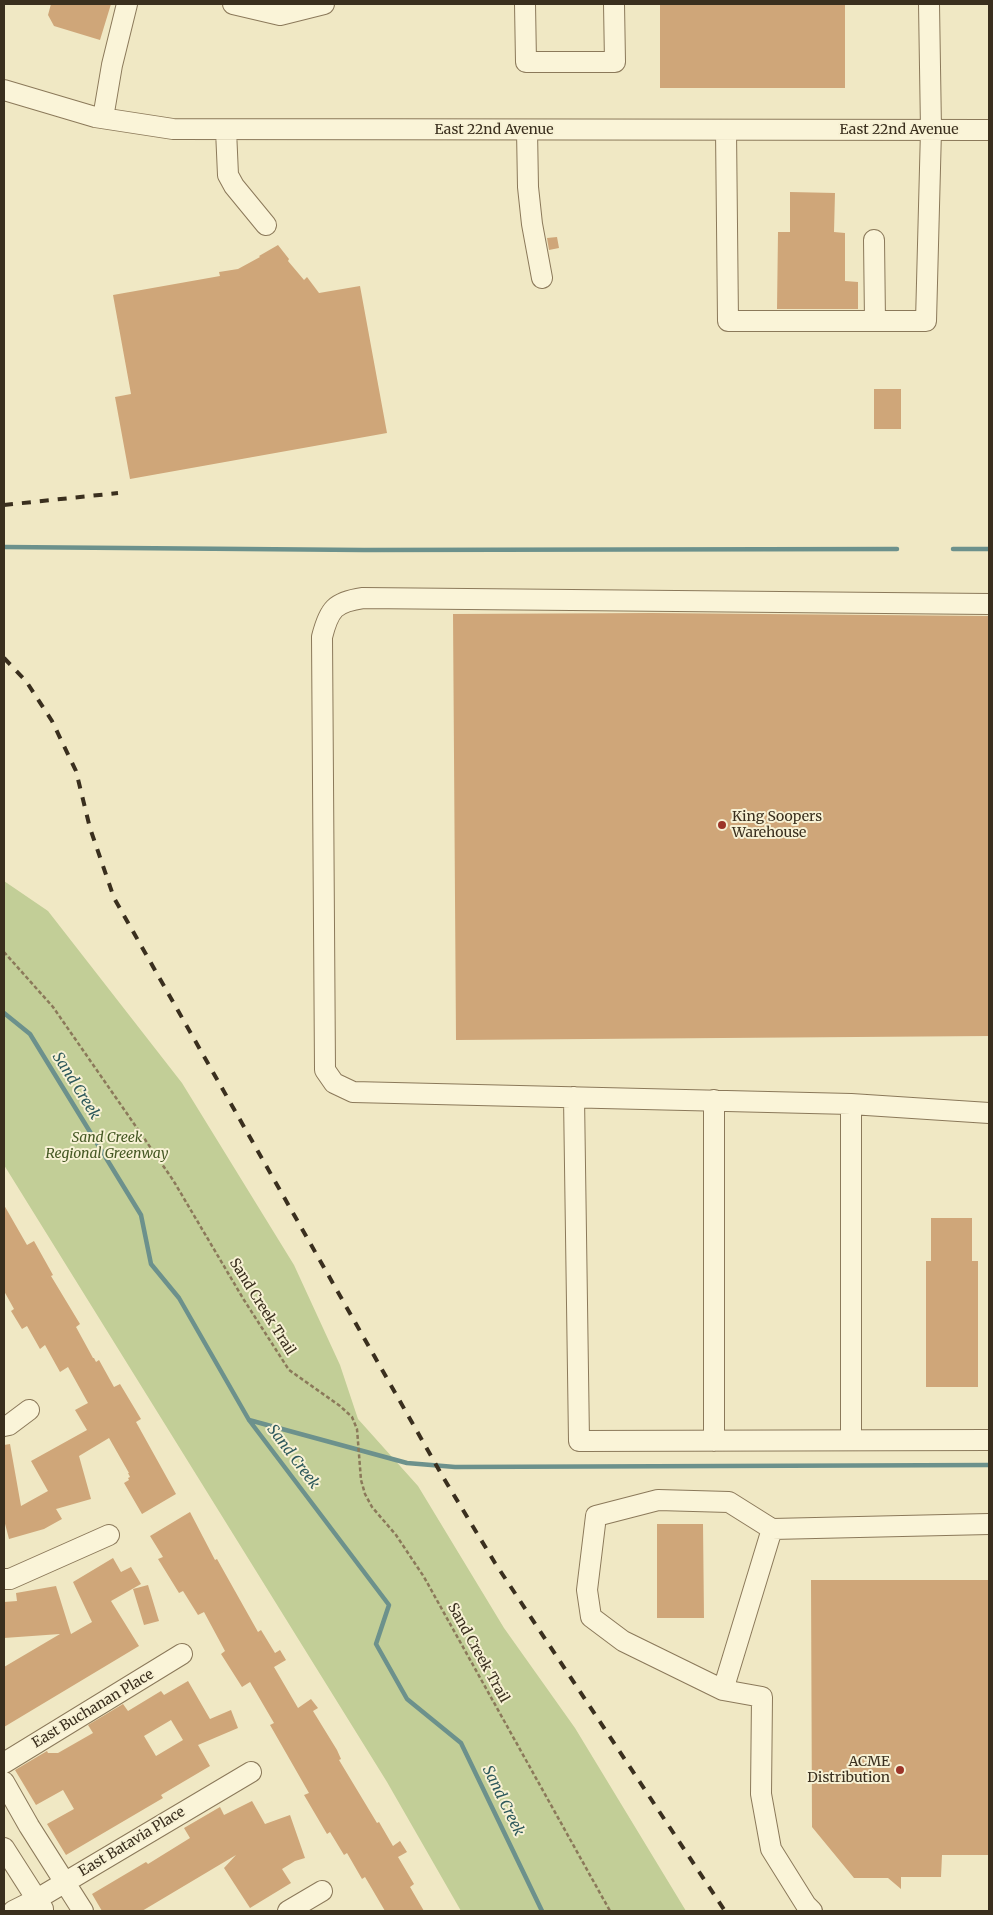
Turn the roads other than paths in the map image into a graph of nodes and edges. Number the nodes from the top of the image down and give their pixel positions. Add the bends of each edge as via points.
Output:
1 (127, 4) edge
2 (233, 4) edge
3 (324, 4) edge
4 (525, 4) edge
5 (614, 4) edge
6 (929, 4) edge
7 (4, 90) edge
8 (103, 118) junction
9 (226, 130) junction
10 (528, 130) junction
11 (726, 130) junction
12 (931, 130) junction
13 (989, 130) edge
14 (266, 225) dead end
15 (874, 240) dead end
16 (542, 278) dead end
17 (875, 321) junction
18 (989, 604) edge
19 (574, 1097) junction
20 (714, 1100) junction
21 (851, 1104) junction
22 (989, 1113) edge
23 (29, 1410) dead end
24 (4, 1426) edge
25 (851, 1440) junction
26 (989, 1440) edge
27 (714, 1441) junction
28 (989, 1524) edge
29 (772, 1529) junction
30 (109, 1535) dead end
31 (4, 1579) edge
32 (182, 1654) dead end
33 (723, 1690) junction
34 (4, 1763) edge
35 (251, 1772) dead end
36 (4, 1782) edge
37 (4, 1848) edge
38 (65, 1882) junction
39 (322, 1891) dead end
40 (41, 1905) edge
41 (13, 1911) edge
42 (83, 1911) edge
43 (288, 1911) edge
44 (812, 1911) edge

1 - 8 street
2 - 3 street via 280,15
4 - 5 street via 526,62 615,62
6 - 12 street
7 - 8 street, East 22nd Avenue
8 - 9 street, East 22nd Avenue via 173,129
9 - 10 street, East 22nd Avenue
9 - 14 street via 228,175
10 - 11 street, East 22nd Avenue
10 - 16 street via 529,196
11 - 12 street, East 22nd Avenue
11 - 17 street via 728,321
12 - 13 street, East 22nd Avenue
12 - 17 street via 926,321
15 - 17 street
18 - 19 street via 363,598 344,600 334,609 326,620 322,637 325,1070 334,1083 353,1092
19 - 20 street
19 - 27 street via 579,1441
20 - 21 street
20 - 27 street
21 - 22 street
21 - 25 street
23 - 24 street
25 - 26 street
25 - 27 street
28 - 29 street
29 - 33 street
29 - 33 street via 729,1502 658,1500 596,1516 588,1590 591,1617 622,1641
30 - 31 street
32 - 34 street, East Buchanan Place
33 - 44 street via 762,1696 761,1794 771,1848
35 - 38 street, East Batavia Place
36 - 38 street
37 - 40 street
38 - 40 street, East Batavia Place
38 - 42 street
39 - 43 street
40 - 41 street, East Batavia Place

